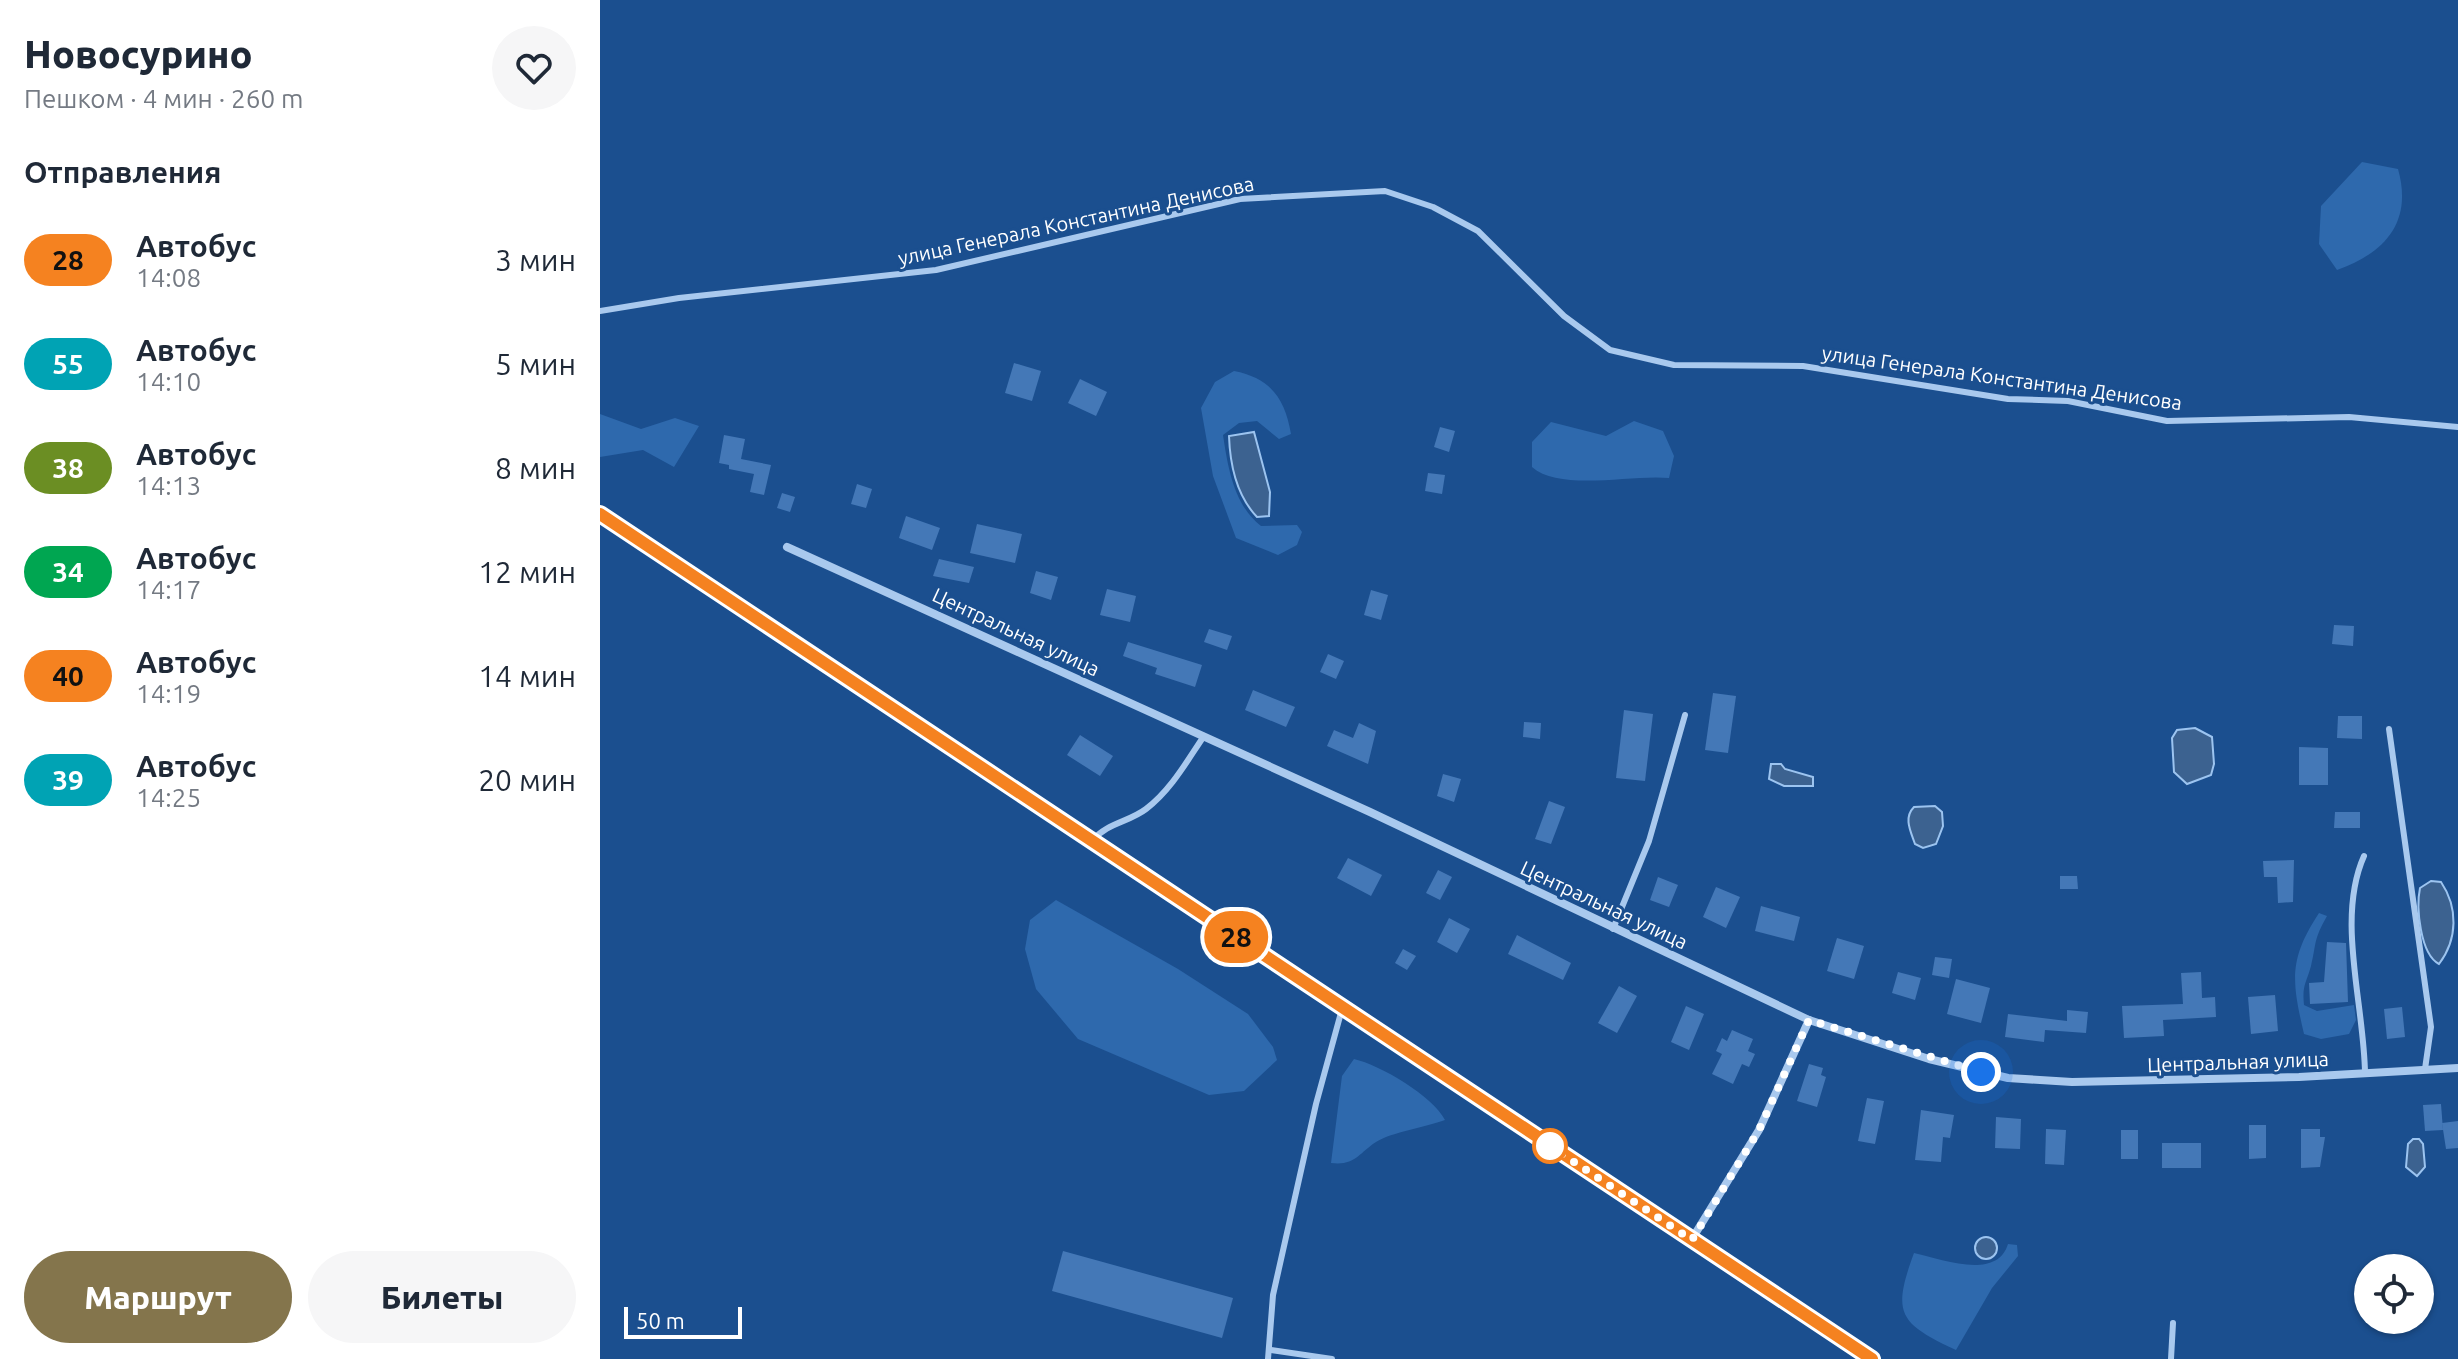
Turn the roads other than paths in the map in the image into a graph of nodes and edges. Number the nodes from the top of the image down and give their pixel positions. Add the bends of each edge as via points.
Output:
1 (600, 311) edge
2 (2458, 427) edge
3 (600, 514) edge
4 (787, 547) dead end
5 (1685, 715) dead end
6 (2389, 729) dead end
7 (1204, 736) junction
8 (1092, 841) junction
9 (2364, 856) dead end
10 (1613, 929) junction
11 (1342, 1009) junction
12 (1809, 1020) junction
13 (2458, 1068) edge
14 (2425, 1069) junction
15 (2365, 1073) junction
16 (1692, 1240) junction
17 (2173, 1323) dead end
18 (1271, 1350) junction
19 (1268, 1359) edge
20 (1332, 1359) edge
21 (1872, 1359) edge
22 (2171, 1359) edge

1 - 2 lane, улица Генерала Константина Денисова via 936,270 1240,199 1385,191 1433,207 1478,231 1564,316 1610,350 1674,365 1803,366 2008,399 2068,401 2167,421 2349,417
3 - 8 main road
4 - 7 street, Центральная улица
5 - 10 lane via 1649,841
6 - 14 lane via 2431,1027
7 - 8 lane via 1176,778 1145,809
7 - 10 street, Центральная улица
8 - 11 main road
9 - 15 lane via 2354,878 2350,917
10 - 12 street, Центральная улица
11 - 16 main road
11 - 18 lane via 1273,1295
12 - 15 street, Центральная улица via 1929,1059 2036,1081
12 - 16 street via 1759,1130
13 - 14 street, Центральная улица
14 - 15 street, Центральная улица
16 - 21 main road
17 - 22 lane
18 - 19 lane
18 - 20 lane

